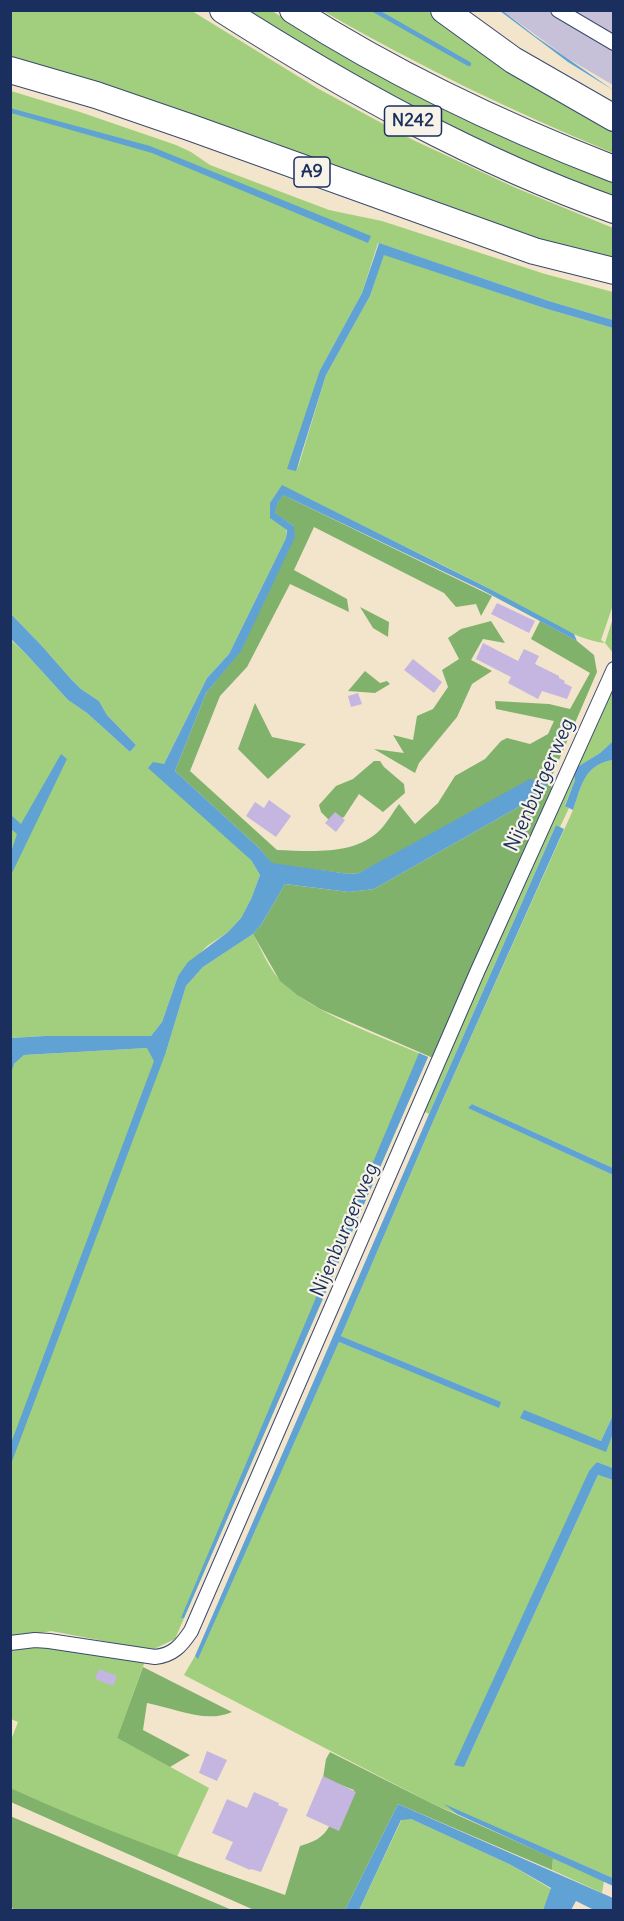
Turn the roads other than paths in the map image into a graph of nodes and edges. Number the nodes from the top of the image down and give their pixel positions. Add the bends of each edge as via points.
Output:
1 (223, 10) edge
2 (293, 10) edge
3 (444, 10) edge
4 (558, 10) edge
5 (614, 43) edge
6 (10, 70) edge
7 (614, 118) edge
8 (614, 169) edge
9 (614, 210) edge
10 (614, 270) edge
11 (614, 669) edge
12 (10, 1643) edge

1 - 9 highway, N242 via 403,117
2 - 8 highway, N242 via 434,89
3 - 7 highway via 513,60
4 - 5 street
6 - 10 highway, A9 via 178,123 534,252
11 - 12 street, Nijenburgerweg via 478,970 191,1631 174,1652 155,1658 49,1641

